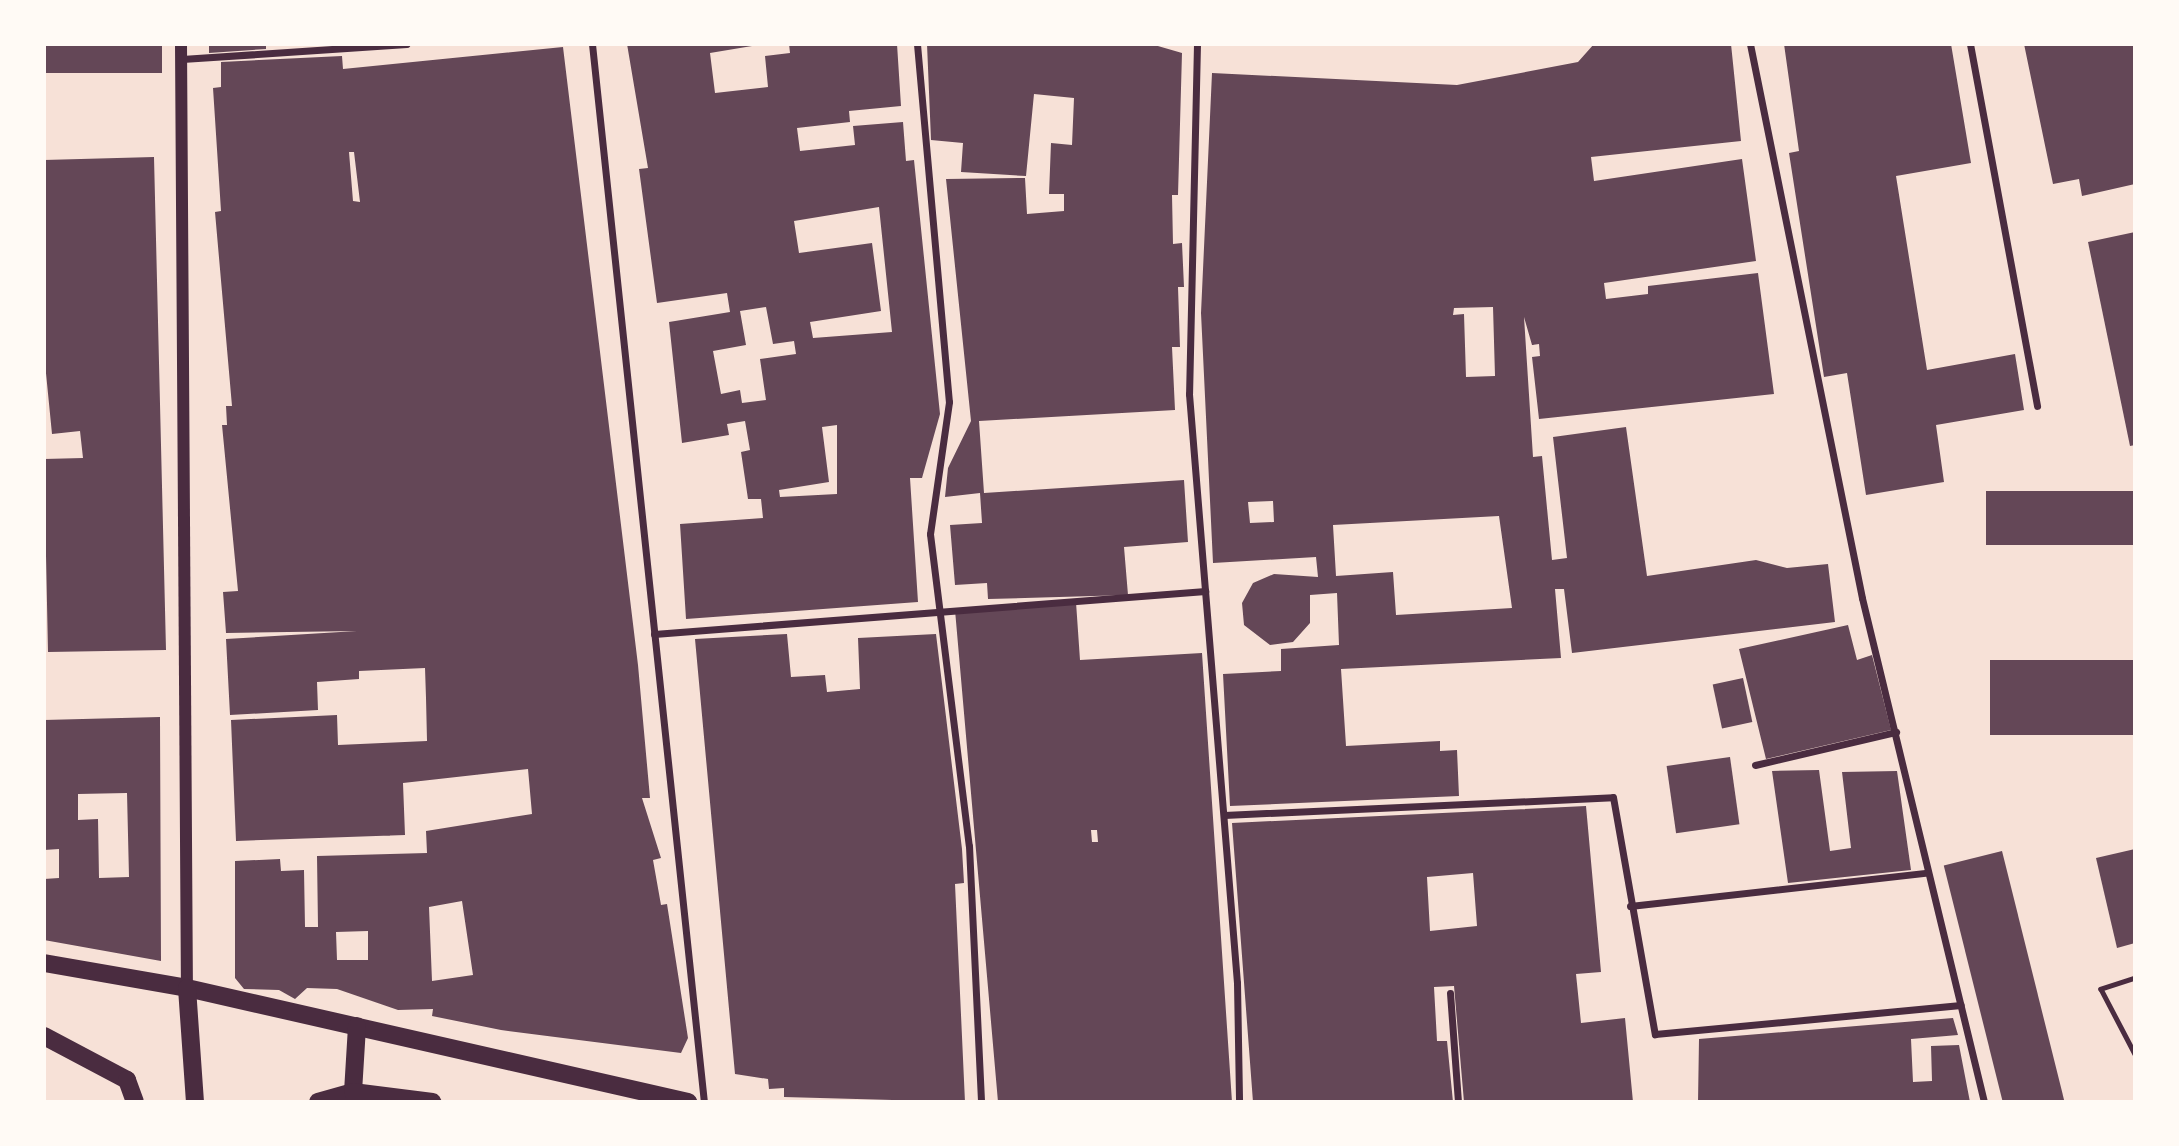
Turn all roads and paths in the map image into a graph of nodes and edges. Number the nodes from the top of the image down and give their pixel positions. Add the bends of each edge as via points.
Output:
1 (181, 44) edge
2 (406, 44) edge
3 (592, 44) edge
4 (917, 44) edge
5 (1198, 44) edge
6 (1750, 44) edge
7 (1970, 44) edge
8 (181, 59) junction
9 (2037, 406) dead end
10 (1205, 591) junction
11 (940, 609) junction
12 (654, 634) junction
13 (1896, 732) junction
14 (1755, 765) dead end
15 (1223, 815) junction
16 (1925, 873) junction
17 (1630, 906) junction
18 (44, 963) edge
19 (2135, 978) edge
20 (187, 988) junction
21 (1450, 993) dead end
22 (1961, 1005) junction
23 (357, 1026) junction
24 (44, 1036) edge
25 (2135, 1054) edge
26 (353, 1092) junction
27 (135, 1102) edge
28 (195, 1102) edge
29 (318, 1102) edge
30 (432, 1102) edge
31 (688, 1102) edge
32 (704, 1102) edge
33 (981, 1102) edge
34 (1239, 1102) edge
35 (1458, 1102) edge
36 (1984, 1102) edge

1 - 8 street
2 - 8 street
3 - 12 street
4 - 11 street via 949,402 930,534
5 - 10 street via 1189,394
6 - 13 street via 1862,598
7 - 9 street
8 - 20 street
10 - 11 street
10 - 15 street
11 - 12 street
11 - 33 street via 969,846
12 - 32 street
13 - 14 street
13 - 16 street
15 - 17 street via 1613,797
15 - 34 street
16 - 17 street
16 - 22 street
17 - 22 street via 1655,1034
18 - 20 main road
19 - 25 path via 2101,989
20 - 23 main road
20 - 28 main road
21 - 35 street
22 - 36 street
23 - 26 main road
23 - 31 main road
24 - 27 main road via 127,1080
26 - 29 main road
26 - 30 main road

